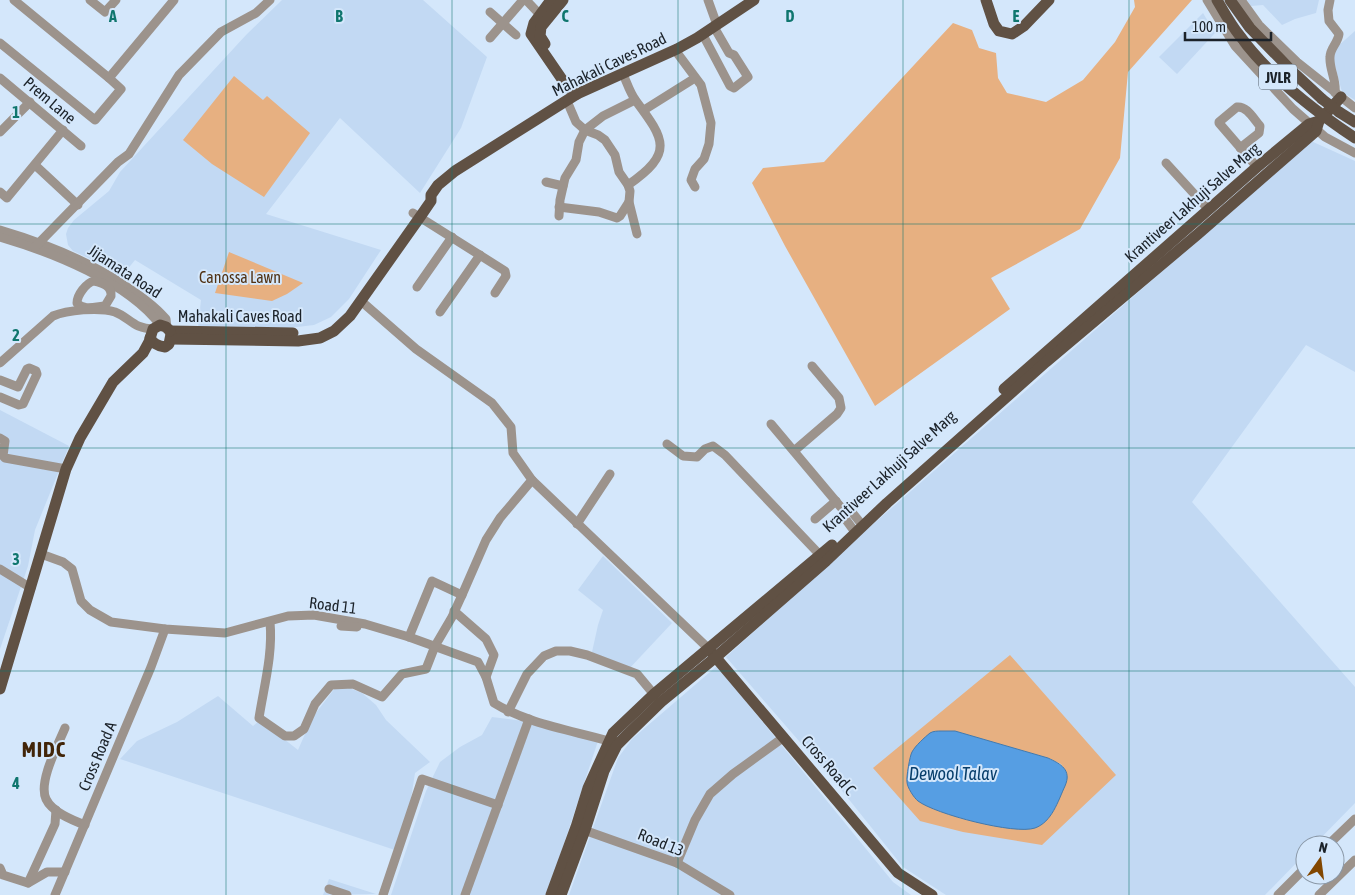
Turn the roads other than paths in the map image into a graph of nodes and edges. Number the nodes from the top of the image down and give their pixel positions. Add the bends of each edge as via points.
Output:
1 (14, 0) edge
2 (90, 0) edge
3 (116, 0) edge
4 (174, 0) edge
5 (270, 0) edge
6 (525, 0) edge
7 (551, 0) edge
8 (563, 0) edge
9 (708, 0) edge
10 (754, 0) edge
11 (986, 0) edge
12 (1049, 0) edge
13 (1207, 0) edge
14 (1217, 0) edge
15 (1330, 0) edge
16 (1240, 2) edge
17 (490, 12) dead end
18 (543, 18) junction
19 (502, 24) junction
20 (715, 26) junction
21 (516, 35) dead end
22 (702, 35) junction
23 (490, 38) dead end
24 (0, 43) edge
25 (675, 50) junction
26 (622, 74) junction
27 (0, 78) edge
28 (109, 78) junction
29 (695, 78) junction
30 (572, 95) junction
31 (1338, 95) junction
32 (635, 100) junction
33 (30, 102) junction
34 (1355, 108) edge
35 (644, 110) junction
36 (1355, 122) edge
37 (1314, 125) junction
38 (63, 130) junction
39 (584, 130) junction
40 (0, 132) edge
41 (1355, 138) edge
42 (81, 146) dead end
43 (1240, 148) junction
44 (1355, 153) edge
45 (1166, 163) dead end
46 (35, 165) junction
47 (1257, 167) junction
48 (546, 182) dead end
49 (628, 185) junction
50 (563, 186) junction
51 (695, 187) dead end
52 (0, 192) edge
53 (629, 202) junction
54 (78, 204) junction
55 (1208, 209) junction
56 (417, 215) junction
57 (0, 230) edge
58 (637, 234) dead end
59 (0, 236) edge
60 (452, 238) junction
61 (37, 244) junction
62 (480, 255) junction
63 (106, 284) junction
64 (417, 287) dead end
65 (495, 292) dead end
66 (361, 301) junction
67 (102, 308) junction
68 (440, 312) dead end
69 (162, 335) junction
70 (1043, 359) junction
71 (0, 363) edge
72 (812, 366) dead end
73 (0, 380) edge
74 (0, 397) edge
75 (771, 424) dead end
76 (0, 438) edge
77 (667, 444) dead end
78 (794, 451) junction
79 (66, 469) junction
80 (610, 474) dead end
81 (532, 480) junction
82 (836, 501) junction
83 (814, 519) dead end
84 (577, 524) junction
85 (855, 525) junction
86 (42, 554) junction
87 (820, 555) junction
88 (0, 569) edge
89 (31, 588) junction
90 (462, 595) junction
91 (454, 611) junction
92 (270, 622) junction
93 (341, 626) dead end
94 (165, 629) junction
95 (279, 633) dead end
96 (409, 637) junction
97 (434, 648) junction
98 (712, 653) junction
99 (486, 677) junction
100 (0, 690) edge
101 (265, 690) junction
102 (657, 698) junction
103 (508, 712) junction
104 (529, 719) junction
105 (65, 728) dead end
106 (784, 737) junction
107 (613, 743) junction
108 (498, 805) junction
109 (56, 810) junction
110 (1355, 819) edge
111 (84, 825) junction
112 (581, 829) junction
113 (1338, 835) edge
114 (1355, 860) edge
115 (677, 863) junction
116 (0, 868) edge
117 (65, 872) junction
118 (1295, 878) edge
119 (28, 883) junction
120 (329, 889) dead end
121 (55, 895) edge
122 (347, 895) edge
123 (383, 895) edge
124 (465, 895) edge
125 (551, 895) edge
126 (561, 895) edge
127 (730, 895) edge
128 (932, 895) edge
129 (1278, 895) edge
130 (1319, 895) edge

1 - 28 street
2 - 3 street via 105,12
4 - 28 street
5 - 54 street via 256,13 221,32 179,75 129,154
6 - 18 street
6 - 19 street
7 - 18 main road
8 - 18 main road
9 - 20 street
10 - 20 main road, Mahakali Caves Road
11 - 12 main road via 999,31 1012,34
13 - 37 street via 1236,46
14 - 41 main road, JVLR, bridge via 1257,57 1307,103
15 - 31 street via 1328,21 1340,34 1329,55
16 - 31 street via 1297,62
16 - 36 main road, JVLR, bridge via 1250,28 1322,99
17 - 19 street
18 - 30 main road via 532,28 531,34
19 - 21 street
19 - 23 street
20 - 22 main road, Mahakali Caves Road
20 - 22 street via 729,53 734,55 748,77 734,88
22 - 25 main road, Mahakali Caves Road
24 - 28 street via 95,120 121,89
25 - 26 main road, Mahakali Caves Road
25 - 29 street
26 - 30 main road, Mahakali Caves Road
26 - 32 street
27 - 33 street, Prem Lane
29 - 35 street
29 - 51 street via 701,85 711,123 704,158 691,180
30 - 39 street via 576,122
30 - 56 main road, Mahakali Caves Road via 455,171 425,197
31 - 34 street
31 - 37 main road, Krantiveer Lakhuji Salve Marg
32 - 35 street
32 - 39 street
33 - 38 street, Prem Lane
33 - 40 street
35 - 49 street via 658,134 658,157
37 - 44 street
37 - 47 main road, Krantiveer Lakhuji Salve Marg
37 - 70 main road, Krantiveer Lakhuji Salve Marg via 1198,234
38 - 42 street, Prem Lane
38 - 46 street
39 - 49 street via 605,140 615,154 619,172
39 - 50 street via 576,160
43 - 43 street via 1219,122 1239,106 1245,108 1260,126 1259,133
43 - 47 street
45 - 55 street
46 - 52 street via 7,198
46 - 54 street
47 - 55 main road, Krantiveer Lakhuji Salve Marg
48 - 50 street
49 - 53 street
50 - 53 street via 559,212 599,212 617,218
53 - 58 street
54 - 61 street
55 - 70 main road, Krantiveer Lakhuji Salve Marg
56 - 60 street
56 - 66 main road, Mahakali Caves Road
56 - 69 main road, Mahakali Caves Road via 346,310 325,328 304,334
57 - 61 street, Jijamata Road
59 - 61 street, Jijamata Road
60 - 62 street
60 - 64 street
61 - 63 street, Jijamata Road
61 - 69 street, Jijamata Road via 82,260 137,294 166,319
62 - 65 street via 506,273
62 - 68 street
63 - 67 street via 112,296
63 - 67 street via 90,282 76,300 84,308
63 - 69 street, Jijamata Road via 130,296 154,316
66 - 69 main road, Mahakali Caves Road via 334,331 315,339
66 - 81 street via 416,349 492,403 511,427 513,453
67 - 69 street
67 - 71 street via 74,310 53,316
69 - 79 main road via 113,382
70 - 85 main road, Krantiveer Lakhuji Salve Marg
70 - 98 main road, Krantiveer Lakhuji Salve Marg via 826,561
72 - 78 street via 839,398 842,408
73 - 74 street via 18,387 27,369 36,371 23,404
75 - 78 street
76 - 79 street via 5,441 5,458
77 - 87 street via 683,456 697,457 713,446
78 - 82 street
79 - 86 main road
80 - 84 street
81 - 84 street
81 - 90 street via 486,540
82 - 83 street
82 - 85 street via 844,511 844,517
84 - 98 street
85 - 87 main road, Krantiveer Lakhuji Salve Marg
86 - 89 main road
86 - 94 street, Road 11 via 64,562 72,569 81,601 90,610 111,622
87 - 98 main road, Krantiveer Lakhuji Salve Marg
88 - 89 street
89 - 100 main road
90 - 91 street
90 - 96 street via 432,581
91 - 97 street
91 - 99 street via 486,639 494,655
92 - 94 street, Road 11 via 225,633
92 - 96 street, Road 11 via 288,616 314,615 365,624
92 - 101 street
93 - 97 street
94 - 111 street, Cross Road A
95 - 101 street via 273,637 268,688
96 - 97 street, Road 11
97 - 99 street, Road 11 via 478,662
97 - 101 street via 426,669 402,674 382,696 355,684 331,685 315,704 304,729 294,736 285,736 260,719
98 - 102 main road, Krantiveer Lakhuji Salve Marg
98 - 106 main road, Cross Road C
99 - 103 street, Road 11 via 494,703
102 - 103 street via 637,674 587,655 556,651 544,656 527,674
102 - 107 main road, Krantiveer Lakhuji Salve Marg
103 - 104 street, Road 11
104 - 107 street, Road 11
104 - 108 street
105 - 109 street via 43,789 46,801
106 - 115 street via 710,794
106 - 128 main road, Cross Road C via 898,873
107 - 112 main road, Krantiveer Lakhuji Salve Marg
108 - 123 street via 422,779
108 - 124 street
109 - 111 street
109 - 119 street via 55,824
110 - 113 street
111 - 117 street, Cross Road A
112 - 115 street, Road 13
112 - 125 main road, Krantiveer Lakhuji Salve Marg
112 - 126 main road, Krantiveer Lakhuji Salve Marg
114 - 130 street
115 - 127 street, Road 13
116 - 119 street via 3,875
117 - 119 street via 47,872
117 - 121 street, Cross Road A
118 - 129 street
120 - 122 street

